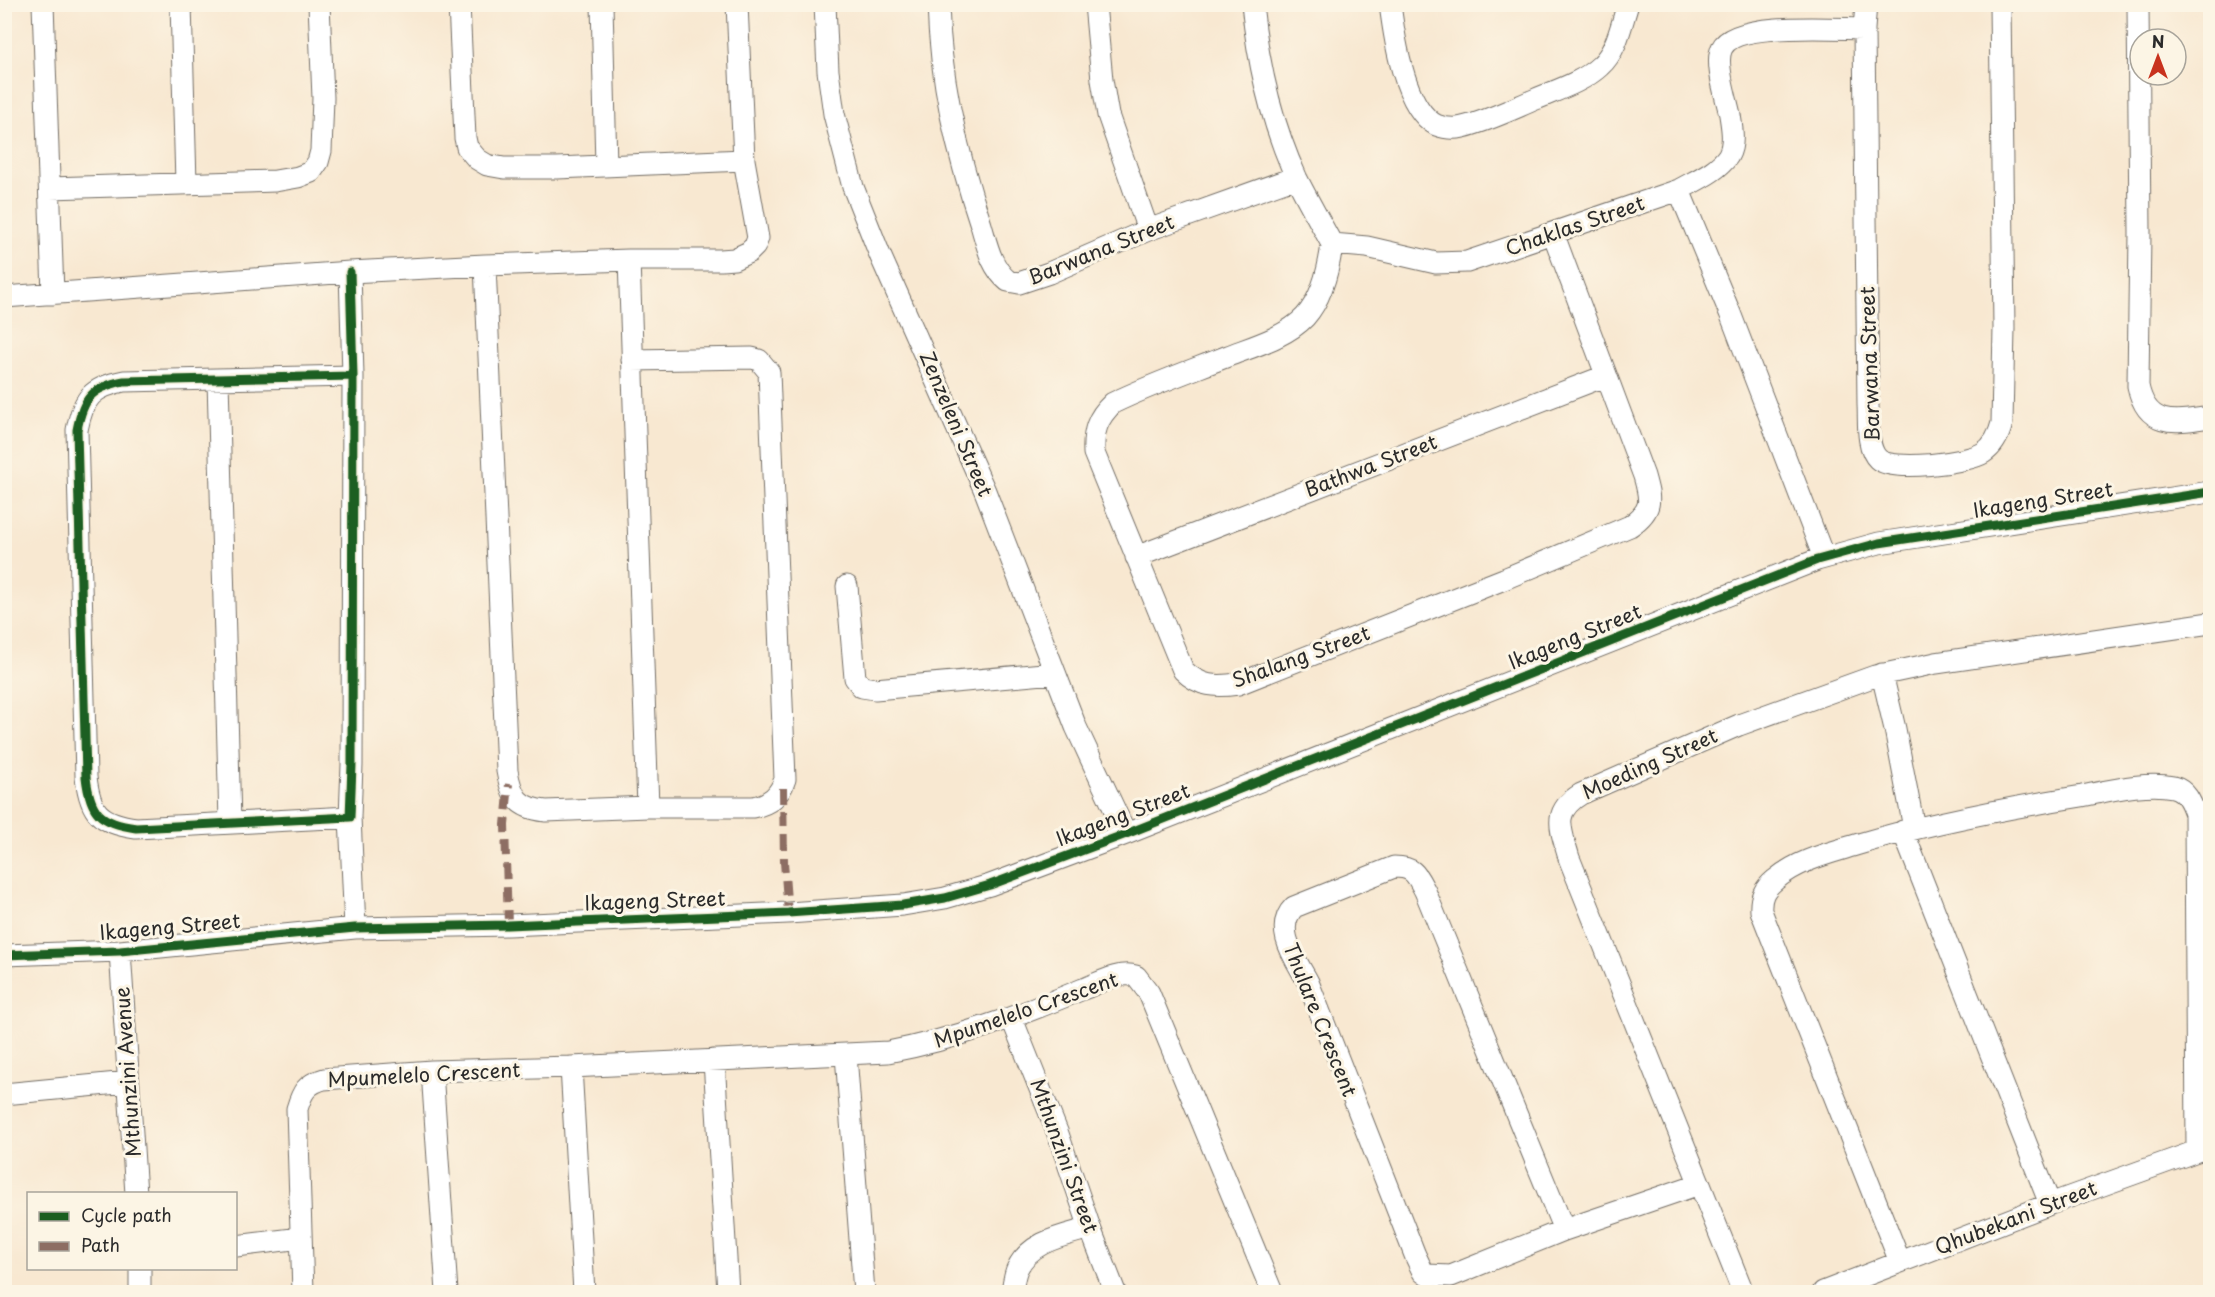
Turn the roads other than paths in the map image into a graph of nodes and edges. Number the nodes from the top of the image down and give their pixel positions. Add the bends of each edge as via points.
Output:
1 (43, 4) edge
2 (181, 4) edge
3 (319, 4) edge
4 (459, 4) edge
5 (602, 4) edge
6 (737, 4) edge
7 (825, 4) edge
8 (938, 4) edge
9 (1095, 4) edge
10 (1252, 4) edge
11 (1390, 4) edge
12 (1628, 4) edge
13 (1866, 4) edge
14 (2000, 4) edge
15 (2138, 4) edge
16 (1864, 29) junction
17 (744, 160) junction
18 (606, 166) junction
19 (1296, 177) junction
20 (186, 183) junction
21 (50, 188) junction
22 (1679, 190) junction
23 (1149, 230) junction
24 (1553, 233) junction
25 (1332, 244) junction
26 (629, 260) junction
27 (485, 265) junction
28 (350, 272) junction
29 (53, 294) junction
30 (4, 297) edge
31 (632, 360) junction
32 (353, 376) junction
33 (1605, 376) junction
34 (218, 380) junction
35 (2211, 417) edge
36 (2211, 492) edge
37 (1136, 557) junction
38 (1824, 558) junction
39 (847, 586) dead end
40 (2211, 623) edge
41 (1055, 673) junction
42 (1882, 674) junction
43 (648, 807) junction
44 (350, 817) junction
45 (230, 822) junction
46 (1909, 830) junction
47 (1126, 834) junction
48 (355, 928) junction
49 (120, 951) junction
50 (4, 955) edge
51 (1011, 1019) junction
52 (846, 1055) junction
53 (714, 1060) junction
54 (571, 1067) junction
55 (432, 1071) junction
56 (128, 1082) junction
57 (4, 1094) edge
58 (2204, 1149) edge
59 (1699, 1184) junction
60 (136, 1192) edge
61 (2050, 1204) junction
62 (1090, 1228) junction
63 (1564, 1230) junction
64 (301, 1238) junction
65 (237, 1246) edge
66 (1900, 1262) junction
67 (140, 1270) edge
68 (140, 1293) edge
69 (303, 1293) edge
70 (447, 1293) edge
71 (584, 1293) edge
72 (728, 1293) edge
73 (864, 1293) edge
74 (1012, 1293) edge
75 (1116, 1293) edge
76 (1272, 1293) edge
77 (1743, 1293) edge
78 (1822, 1293) edge

1 - 21 street
2 - 20 street
3 - 20 street via 321,151 311,172 274,181
4 - 18 street via 463,123 472,154 487,165 504,168
5 - 18 street
6 - 17 street
7 - 41 street, Zenzeleni Street via 834,114 853,187 985,490
8 - 23 street, Barwana Street via 949,115 987,244 1003,277 1019,283
9 - 23 street via 1108,115
10 - 19 street via 1263,78
11 - 12 street via 1402,72 1418,105 1435,124 1454,128 1497,116 1588,76 1612,52
13 - 16 street, Barwana Street
14 - 16 street, Barwana Street via 2002,423 1998,437 1988,449 1972,458 1914,466 1884,463 1875,456 1870,439
15 - 35 street via 2138,386 2145,407 2163,420
16 - 22 street via 1777,29 1736,36 1726,43 1721,49 1720,66 1732,128 1730,148 1709,173
17 - 18 street
17 - 26 street via 758,227 758,238 749,252 721,260
19 - 23 street, Barwana Street
19 - 25 street
20 - 21 street
21 - 29 street
22 - 24 street, Chaklas Street
22 - 38 street
24 - 25 street, Chaklas Street via 1482,259 1454,264
24 - 33 street, Shalang Street
25 - 37 street, Shalang Street via 1329,268 1316,299 1307,316 1295,326 1268,341 1136,392 1103,412 1093,437 1094,453
26 - 27 street
26 - 31 street
27 - 28 street
27 - 43 street via 509,784 516,798 531,810
28 - 29 street
28 - 32 street
29 - 30 street
31 - 43 street
31 - 43 street via 744,357 759,360 769,372 786,754 783,788 763,805
32 - 34 street
32 - 44 street
33 - 37 street, Bathwa Street
33 - 37 street, Shalang Street via 1649,492 1648,511 1643,517 1504,579 1238,684 1208,685 1192,679 1183,670
34 - 45 street
34 - 45 street via 108,384 93,392 81,410 77,430 86,777 95,810 120,826
36 - 38 street, Ikageng Street via 1879,543
38 - 47 street, Ikageng Street
39 - 41 street via 855,678 862,687
40 - 42 street, Moeding Street
41 - 47 street, Zenzeleni Street
42 - 46 street via 1895,729
42 - 59 street, Moeding Street via 1739,725 1581,794 1560,814 1569,858
44 - 45 street
44 - 48 street
46 - 58 street via 1970,815 2133,788 2164,785 2185,794 2195,814
46 - 61 street
46 - 66 street via 1814,858 1776,879 1760,901 1764,922
47 - 48 street, Ikageng Street via 990,885 903,905 531,924
48 - 49 street, Ikageng Street
49 - 50 street, Ikageng Street
49 - 56 street, Mthunzini Avenue
51 - 52 street, Mpumelelo Crescent via 926,1045
51 - 62 street, Mthunzini Street via 1058,1134
51 - 76 street, Mpumelelo Crescent via 1117,976 1140,979
52 - 53 street, Mpumelelo Crescent
52 - 73 street
53 - 54 street, Mpumelelo Crescent
53 - 72 street
54 - 55 street, Mpumelelo Crescent
54 - 71 street
55 - 64 street, Mpumelelo Crescent via 324,1079 305,1087 297,1109
55 - 70 street
56 - 57 street
56 - 60 street, Mthunzini Avenue
58 - 61 street, Qhubekani Street
59 - 63 street, Thulare Crescent
59 - 77 street, Moeding Street
61 - 66 street, Qhubekani Street
62 - 74 street via 1034,1249 1017,1270
62 - 75 street, Mthunzini Street
63 - 63 street, Thulare Crescent via 1451,1276 1423,1272 1308,982 1289,946 1286,918 1294,907 1394,867 1409,869 1417,876
64 - 65 street
64 - 69 street, Mpumelelo Crescent
66 - 78 street, Qhubekani Street
67 - 68 street

